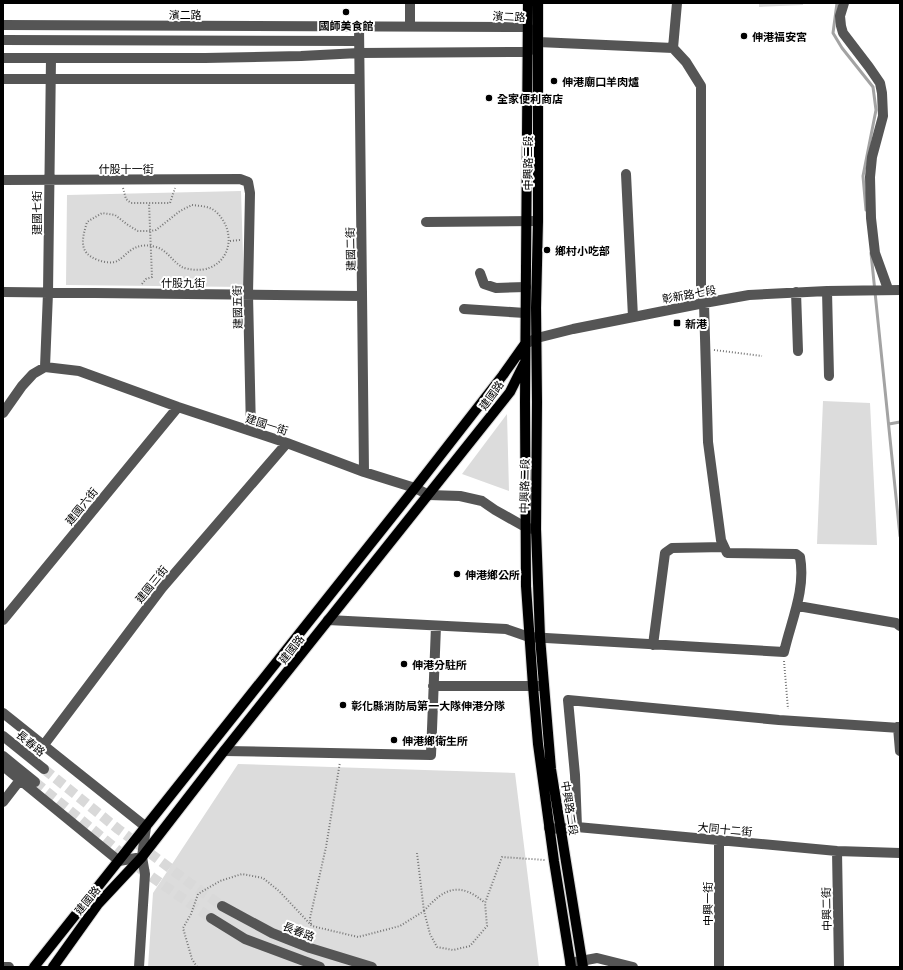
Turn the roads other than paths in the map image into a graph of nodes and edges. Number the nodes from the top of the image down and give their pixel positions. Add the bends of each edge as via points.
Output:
1 (410, 3) edge
2 (528, 3) edge
3 (538, 3) edge
4 (677, 3) edge
5 (844, 3) edge
6 (3, 25) edge
7 (359, 26) junction
8 (410, 27) junction
9 (528, 27) junction
10 (3, 40) edge
11 (359, 41) junction
12 (538, 42) junction
13 (673, 48) junction
14 (528, 52) junction
15 (359, 53) junction
16 (3, 58) edge
17 (51, 58) junction
18 (3, 79) edge
19 (359, 79) junction
20 (50, 80) junction
21 (626, 174) dead end
22 (3, 180) edge
23 (48, 180) junction
24 (248, 182) joint
25 (526, 221) junction
26 (538, 221) junction
27 (426, 222) dead end
28 (480, 273) dead end
29 (526, 287) junction
30 (888, 289) junction
31 (900, 290) edge
32 (827, 291) junction
33 (3, 292) edge
34 (796, 292) junction
35 (48, 293) junction
36 (248, 294) junction
37 (362, 296) junction
38 (704, 303) junction
39 (464, 309) dead end
40 (526, 313) junction
41 (633, 317) junction
42 (537, 338) junction
43 (525, 344) junction
44 (798, 351) dead end
45 (525, 361) junction
46 (45, 367) junction
47 (829, 376) dead end
48 (178, 407) junction
49 (5, 409) edge
50 (251, 431) junction
51 (286, 443) junction
52 (364, 472) junction
53 (415, 488) junction
54 (429, 495) junction
55 (531, 529) junction
56 (724, 547) junction
57 (798, 606) junction
58 (3, 620) edge
59 (328, 620) junction
60 (898, 625) edge
61 (436, 626) junction
62 (529, 637) junction
63 (540, 637) junction
64 (654, 645) junction
65 (433, 686) junction
66 (533, 686) junction
67 (544, 686) junction
68 (3, 713) edge
69 (899, 727) edge
70 (3, 736) edge
71 (43, 746) junction
72 (224, 751) junction
73 (900, 751) edge
74 (3, 756) edge
75 (3, 766) edge
76 (44, 769) tunnel mouth
77 (20, 780) junction
78 (35, 782) tunnel mouth
79 (3, 802) edge
80 (146, 827) junction
81 (577, 827) junction
82 (549, 828) junction
83 (561, 829) junction
84 (720, 841) junction
85 (837, 851) junction
86 (900, 853) edge
87 (142, 857) junction
88 (119, 861) junction
89 (222, 906) tunnel mouth
90 (211, 918) tunnel mouth
91 (583, 964) edge
92 (571, 965) edge
93 (3, 967) edge
94 (9, 967) edge
95 (34, 967) edge
96 (52, 967) edge
97 (139, 967) edge
98 (320, 967) edge
99 (372, 967) edge
100 (632, 967) edge
101 (719, 967) edge
102 (839, 967) edge

1 - 8 street
2 - 9 main road, 中興路二段
3 - 12 main road, 中興路二段
4 - 13 street
5 - 30 street via 840,26 880,83 882,93 883,116 872,156 870,177 871,218 875,253
6 - 7 street, 濱二路
7 - 8 street, 濱二路
7 - 11 street, 建國二街
8 - 9 street, 濱二路
9 - 12 street, 濱二路
9 - 14 main road, 中興路二段
10 - 11 street
11 - 15 street, 建國二街
12 - 13 street
12 - 14 street
12 - 26 main road, 中興路二段
13 - 38 street via 686,62 701,86 701,289
14 - 15 street
14 - 25 main road, 中興路二段
15 - 17 street via 254,57
15 - 19 street, 建國二街
16 - 17 street
17 - 20 street, 建國七街
18 - 20 street
19 - 20 street
19 - 37 street, 建國二街
20 - 23 street, 建國七街
21 - 41 street
22 - 23 street, 什股十一街
23 - 24 street, 什股十一街 via 240,179
23 - 35 street, 建國七街
24 - 36 street, 建國五街
25 - 26 street
25 - 27 street
25 - 29 main road, 中興路二段
26 - 42 main road, 中興路二段
28 - 29 street via 484,284 496,288
29 - 40 main road, 中興路二段
30 - 31 street
30 - 32 street, 彰新路七段
32 - 34 street, 彰新路七段
32 - 47 street
33 - 35 street, 什股九街
34 - 38 street, 彰新路七段
34 - 44 street
35 - 36 street, 什股九街
35 - 46 street, 建國七街
36 - 37 street, 什股九街
36 - 50 street, 建國五街
37 - 52 street, 建國二街
38 - 41 street, 彰新路七段
38 - 56 street via 708,442
39 - 40 street
40 - 43 main road, 中興路二段
41 - 42 street, 彰新路七段
42 - 43 street, 彰新路七段
42 - 45 main road, 建國路
42 - 55 main road, 中興路二段 via 537,402
43 - 45 main road, 中興路二段
43 - 53 main road, 建國路
45 - 54 main road, 建國路 via 510,392
45 - 55 main road, 中興路二段
46 - 48 street, 建國一街 via 79,371
46 - 49 street via 33,374
48 - 50 street, 建國一街
48 - 58 street, 建國六街
50 - 51 street, 建國一街
51 - 52 street, 建國一街
51 - 71 street, 建國三街 via 162,588
52 - 53 street, 建國一街
53 - 54 street, 建國一街
53 - 80 main road, 建國路
54 - 55 street, 建國一街 via 460,496 482,501
54 - 59 main road, 建國路
55 - 62 main road, 中興路二段 via 526,586
55 - 63 main road, 中興路二段
56 - 57 street via 727,553 796,554 800,557 802,567
56 - 64 street via 672,548 665,553
57 - 60 street
57 - 64 street via 784,652
59 - 61 street
59 - 72 main road, 建國路
61 - 62 street via 506,630
61 - 65 street
62 - 63 street
62 - 66 main road, 中興路二段
63 - 64 street
63 - 67 main road, 中興路二段
65 - 66 street
65 - 72 street via 432,755
66 - 67 street
66 - 82 main road, 中興路二段
67 - 83 main road, 中興路二段 via 551,770
68 - 71 street
69 - 73 street
69 - 81 street via 779,720 568,700
70 - 76 street, 長春路
71 - 80 street
72 - 87 main road, 建國路
74 - 78 street
75 - 77 street
77 - 79 street
77 - 88 street
80 - 87 street
80 - 88 main road, 建國路
81 - 83 street, 大同十二街
81 - 84 street, 大同十二街
82 - 83 street, 大同十二街
82 - 92 main road, 中興路二段
83 - 91 main road, 中興路二段
84 - 85 street, 大同十二街
84 - 101 street, 中興一街
85 - 86 street, 大同十二街
85 - 102 street, 中興二街
87 - 88 street
87 - 96 main road, 建國路 via 98,904
87 - 97 street via 145,874
88 - 95 main road, 建國路
89 - 99 street, 長春路 via 272,933
90 - 98 street via 245,939
91 - 92 street
91 - 100 street via 597,958
93 - 94 street

